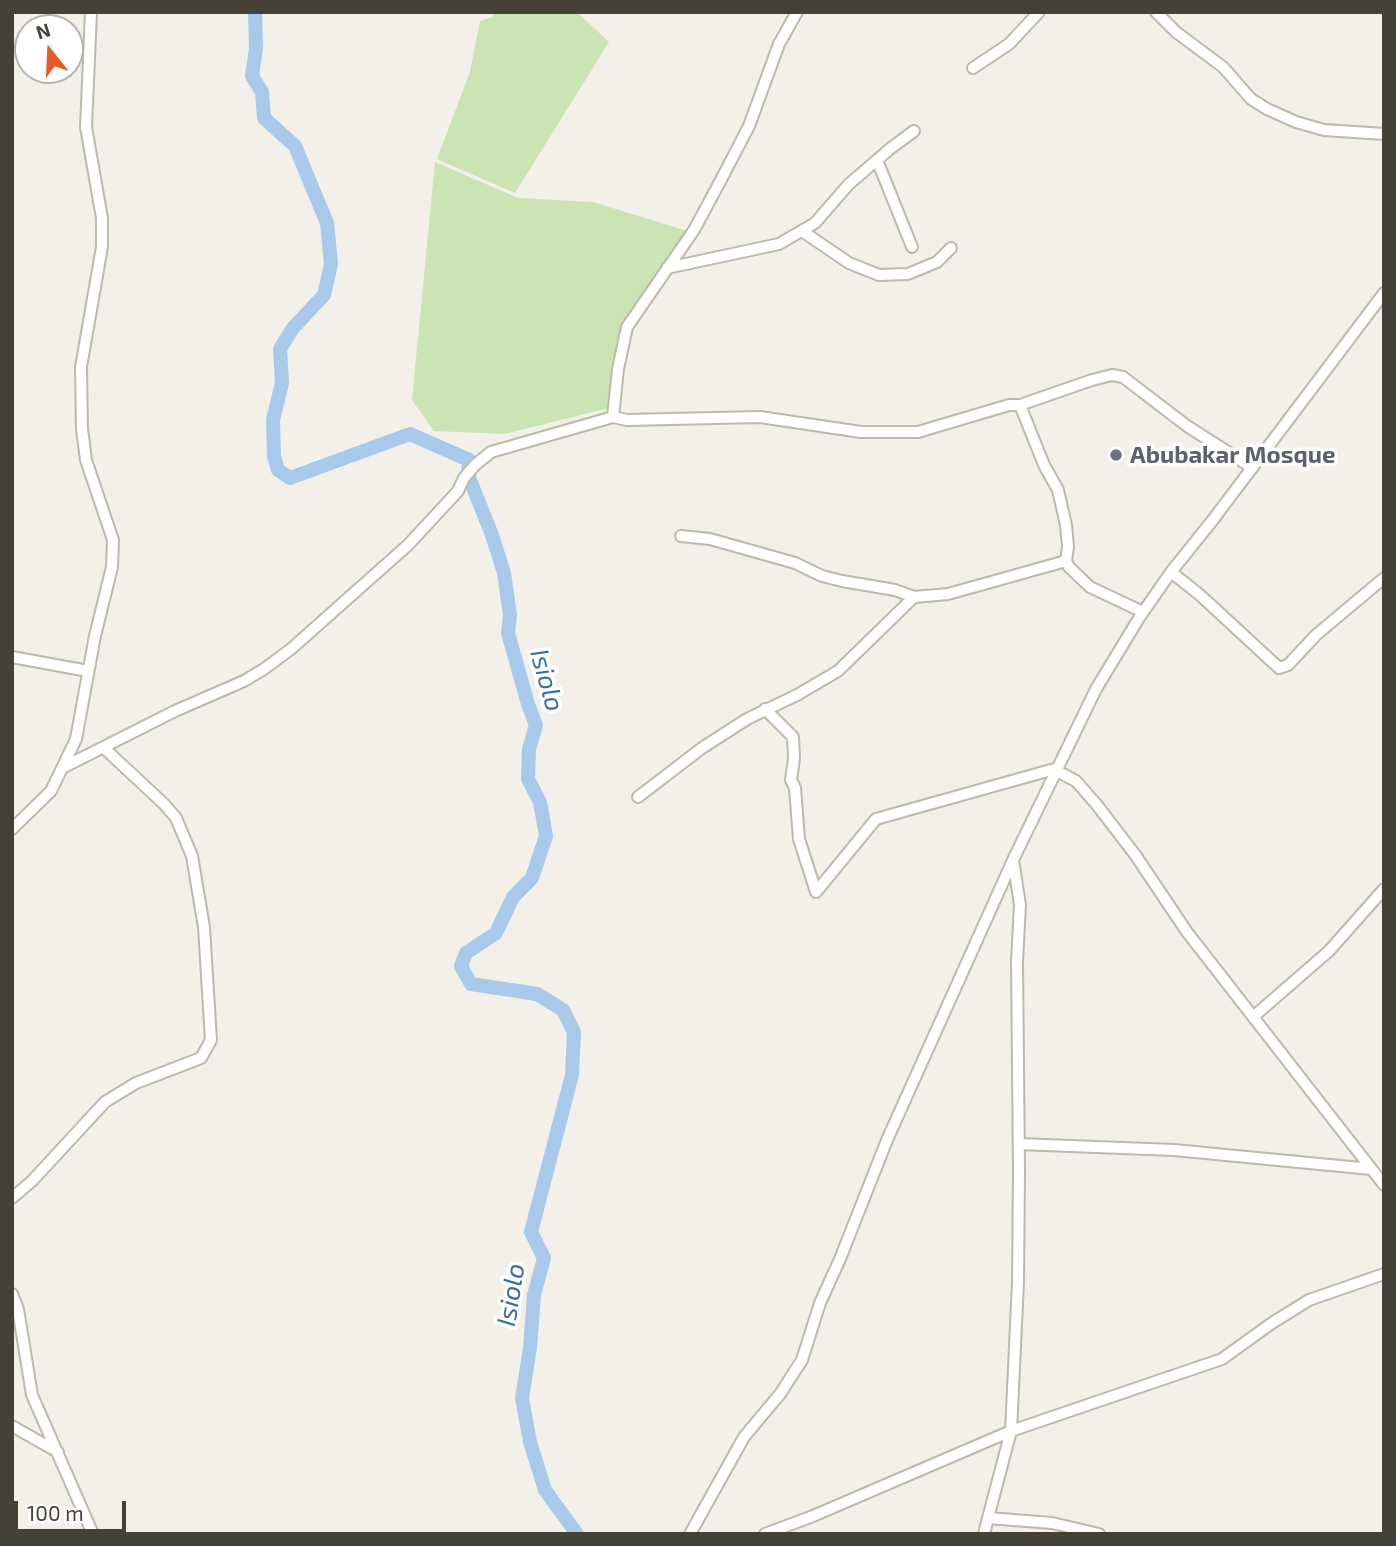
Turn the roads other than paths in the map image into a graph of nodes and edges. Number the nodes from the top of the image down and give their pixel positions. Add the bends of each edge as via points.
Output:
1 (91, 12) edge
2 (797, 12) edge
3 (1039, 12) edge
4 (1156, 12) edge
5 (973, 68) dead end
6 (914, 131) dead end
7 (1384, 134) edge
8 (877, 160) junction
9 (802, 231) junction
10 (912, 247) dead end
11 (951, 248) dead end
12 (667, 268) junction
13 (1384, 293) edge
14 (1020, 405) junction
15 (613, 417) junction
16 (1251, 467) junction
17 (681, 536) dead end
18 (1066, 561) junction
19 (1171, 572) junction
20 (1384, 578) edge
21 (914, 597) junction
22 (1143, 612) junction
23 (12, 657) edge
24 (88, 671) junction
25 (765, 709) junction
26 (104, 748) junction
27 (64, 767) junction
28 (1057, 769) junction
29 (638, 797) dead end
30 (12, 829) edge
31 (1013, 860) junction
32 (1384, 889) edge
33 (1253, 1017) junction
34 (1019, 1144) junction
35 (1371, 1169) junction
36 (1384, 1185) edge
37 (12, 1198) edge
38 (1384, 1274) edge
39 (12, 1294) edge
40 (12, 1426) edge
41 (1011, 1431) junction
42 (58, 1452) junction
43 (988, 1518) junction
44 (93, 1534) edge
45 (690, 1534) edge
46 (765, 1534) edge
47 (984, 1534) edge
48 (1100, 1534) edge

1 - 24 street via 86,127 102,218 102,247 81,367 81,417 86,460 114,549
2 - 12 street via 771,63 740,146 694,230
3 - 5 street via 1009,44
4 - 7 street via 1267,109 1324,131
6 - 8 street
8 - 9 street
8 - 10 street
9 - 11 street via 849,263 879,275 908,274 937,262
9 - 12 street via 779,244
12 - 15 street via 627,327
13 - 16 street
14 - 15 street via 918,432 892,433 761,417
14 - 16 street via 1103,376 1123,377
14 - 18 street via 1058,490 1066,526
15 - 26 street via 491,452 408,545 291,649 244,681
16 - 19 street
17 - 21 street via 710,539 795,563 822,576
18 - 21 street via 948,594
18 - 22 street via 1090,587
19 - 20 street via 1279,668
19 - 22 street
21 - 25 street via 838,671
22 - 28 street via 1096,689
23 - 24 street
24 - 27 street via 76,739
25 - 28 street via 793,737 791,780 799,839 816,892 876,819
25 - 29 street via 702,748
26 - 27 street
26 - 37 street via 176,818 192,856 204,927 211,1040 201,1058 136,1083 105,1102
27 - 30 street via 51,791
28 - 31 street
28 - 33 street via 1076,781 1097,806
31 - 34 street via 1020,905
31 - 45 street via 887,1140 820,1303 802,1360 744,1437
32 - 33 street via 1329,951
33 - 35 street
34 - 35 street via 1174,1150
34 - 41 street
35 - 36 street
38 - 41 street via 1309,1300 1222,1359
39 - 42 street via 33,1395
40 - 42 street
41 - 43 street
41 - 46 street
42 - 44 street
43 - 47 street
43 - 48 street via 1052,1523

